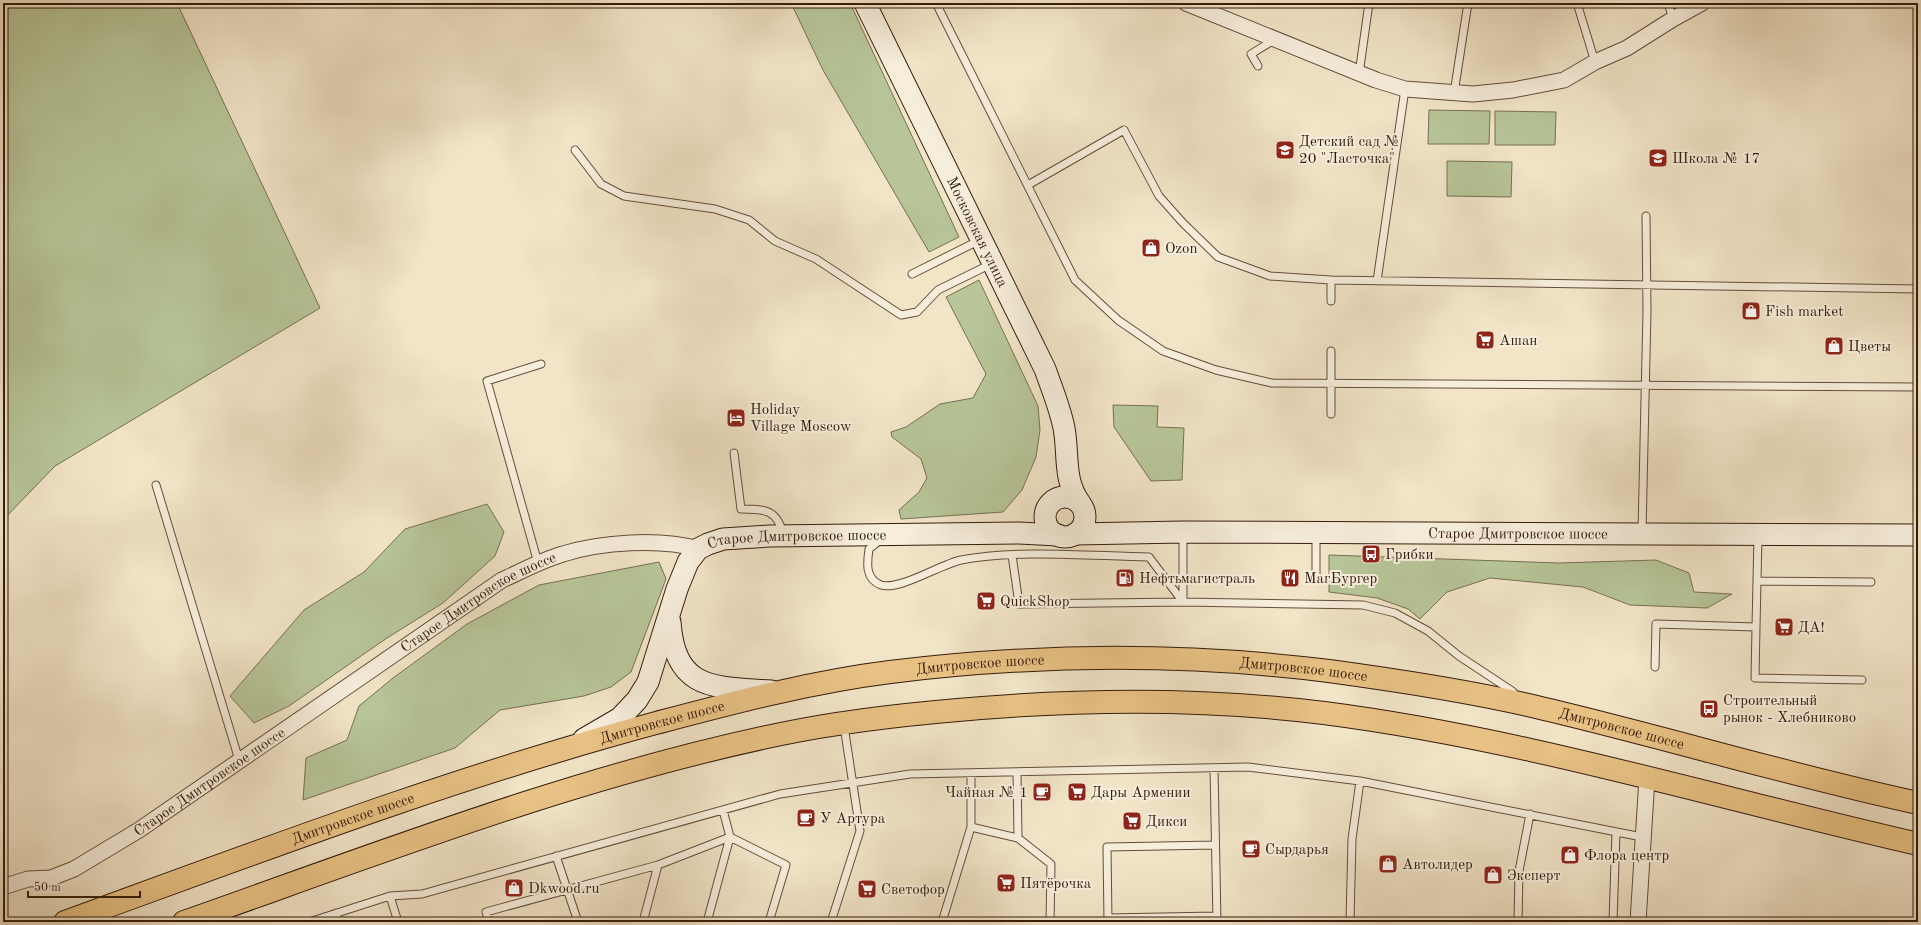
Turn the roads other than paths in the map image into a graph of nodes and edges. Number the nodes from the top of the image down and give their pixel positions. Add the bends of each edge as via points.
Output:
1 (865, 3) edge
2 (936, 3) edge
3 (1186, 3) edge
4 (1369, 3) edge
5 (1468, 3) edge
6 (1577, 3) edge
7 (1668, 3) edge
8 (1702, 3) edge
9 (1673, 19) junction
10 (1274, 40) junction
11 (1595, 62) junction
12 (1258, 66) dead end
13 (1359, 74) junction
14 (1405, 89) junction
15 (1454, 93) junction
16 (575, 150) dead end
17 (1028, 185) junction
18 (1646, 216) dead end
19 (980, 240) junction
20 (992, 264) junction
21 (912, 274) dead end
22 (1331, 280) junction
23 (1377, 281) junction
24 (1647, 284) junction
25 (1918, 289) edge
26 (1331, 301) dead end
27 (1331, 351) dead end
28 (541, 364) dead end
29 (1331, 383) junction
30 (1645, 384) junction
31 (1918, 387) edge
32 (1331, 414) dead end
33 (734, 453) dead end
34 (1066, 468) junction
35 (156, 485) dead end
36 (1082, 508) junction
37 (1049, 509) junction
38 (1118, 532) junction
39 (1183, 532) junction
40 (1316, 532) junction
41 (1019, 533) junction
42 (899, 534) junction
43 (1642, 534) junction
44 (1758, 534) junction
45 (1066, 535) junction
46 (1918, 535) edge
47 (783, 536) junction
48 (698, 549) junction
49 (1012, 555) junction
50 (538, 563) junction
51 (1316, 575) dead end
52 (1757, 581) junction
53 (1871, 582) dead end
54 (1183, 602) junction
55 (669, 615) junction
56 (1756, 627) junction
57 (1655, 667) dead end
58 (1862, 680) dead end
59 (781, 692) junction
60 (1525, 704) junction
61 (843, 724) junction
62 (572, 746) junction
63 (239, 760) junction
64 (1214, 768) junction
65 (1017, 772) junction
66 (970, 773) junction
67 (1647, 778) junction
68 (1360, 781) junction
69 (852, 783) junction
70 (1918, 803) edge
71 (723, 810) junction
72 (1530, 814) junction
73 (971, 827) junction
74 (1616, 832) junction
75 (730, 837) junction
76 (1642, 837) junction
77 (1018, 838) junction
78 (1918, 844) edge
79 (1215, 845) junction
80 (556, 856) junction
81 (658, 864) junction
82 (3, 887) edge
83 (567, 890) junction
84 (390, 896) junction
85 (336, 913) junction
86 (1217, 919) edge
87 (1108, 920) edge
88 (66, 922) edge
89 (184, 922) edge
90 (310, 922) edge
91 (339, 922) edge
92 (398, 922) edge
93 (489, 922) edge
94 (578, 922) edge
95 (643, 922) edge
96 (707, 922) edge
97 (769, 922) edge
98 (831, 922) edge
99 (942, 922) edge
100 (1050, 922) edge
101 (1350, 922) edge
102 (1518, 922) edge
103 (1613, 922) edge
104 (1638, 922) edge

1 - 19 main road, Московская улица
2 - 17 lane
3 - 10 street
4 - 13 lane
5 - 15 lane
6 - 11 lane
7 - 9 lane
8 - 9 street
9 - 11 street via 1628,48
10 - 12 lane via 1251,54
10 - 13 street
11 - 15 street via 1564,80 1513,90
13 - 14 street
14 - 15 street
14 - 23 lane
16 - 20 lane via 601,184 624,196 715,209 749,220 775,241 816,259 901,315 916,312 938,290
17 - 22 lane via 1124,130 1160,196 1218,257 1270,276
17 - 29 lane via 1075,280 1118,320 1163,351 1216,370 1272,383
18 - 24 lane
19 - 20 main road, Московская улица
19 - 21 lane
20 - 34 main road, Московская улица via 1045,369 1057,401 1064,430
22 - 23 lane
22 - 26 lane
23 - 24 lane
24 - 25 lane
24 - 30 lane
27 - 29 lane
28 - 50 lane via 487,381
29 - 30 lane
29 - 32 lane
30 - 31 lane
30 - 43 lane
33 - 47 lane via 741,509 768,511 780,522
34 - 36 main road, Московская улица via 1073,494
34 - 37 main road, Московская улица via 1064,482
35 - 63 lane
36 - 37 main road, Старое Дмитровское шоссе via 1070,497 1058,498
36 - 38 main road, Старое Дмитровское шоссе via 1091,521 1102,529
36 - 45 main road via 1083,525
37 - 41 main road, Старое Дмитровское шоссе via 1033,528
37 - 45 main road via 1049,528
38 - 39 main road, Старое Дмитровское шоссе
38 - 45 main road, Старое Дмитровское шоссе
39 - 40 main road, Старое Дмитровское шоссе
39 - 54 lane
40 - 43 main road, Старое Дмитровское шоссе
40 - 51 lane
41 - 42 main road, Старое Дмитровское шоссе
41 - 45 main road, Старое Дмитровское шоссе
42 - 47 main road, Старое Дмитровское шоссе
42 - 49 lane via 879,540 869,549 867,571 872,579 882,585 897,585 959,561 985,556
43 - 44 main road, Старое Дмитровское шоссе
44 - 46 main road, Старое Дмитровское шоссе
44 - 52 lane
47 - 48 main road, Старое Дмитровское шоссе via 724,540
48 - 50 street, Старое Дмитровское шоссе via 664,542 599,546 564,553
48 - 55 main road via 688,562
49 - 54 lane via 1149,557
49 - 54 lane via 1019,604
50 - 63 street, Старое Дмитровское шоссе via 502,580
52 - 53 lane
52 - 56 lane
54 - 60 lane via 1363,605 1395,613 1428,631 1459,656 1512,691
55 - 59 main road via 675,654 684,669 694,678 709,685
55 - 62 main road via 648,682 637,700 620,718
56 - 57 lane via 1656,624
56 - 58 lane via 1755,678
59 - 60 highway, Дмитровское шоссе via 887,673 1002,662 1104,658 1236,662 1327,671
59 - 62 highway, Дмитровское шоссе
60 - 70 highway, Дмитровское шоссе via 1857,790
61 - 67 highway via 894,716 1010,705 1104,702 1216,704 1320,713 1409,726 1483,739
61 - 69 lane
61 - 89 highway via 783,733 666,761 469,822
62 - 88 highway, Дмитровское шоссе via 456,782
63 - 82 street, Старое Дмитровское шоссе via 139,830 74,869 51,878 28,879
64 - 65 lane
64 - 68 lane via 1248,767
64 - 79 lane
65 - 66 lane
65 - 77 lane
66 - 69 lane via 910,774
66 - 73 lane
67 - 76 street
67 - 78 highway
68 - 72 lane
68 - 101 lane via 1352,839
69 - 71 lane via 780,794
69 - 98 lane via 860,831
71 - 75 lane
71 - 80 lane
72 - 74 lane
72 - 102 lane via 1519,871
73 - 77 lane
73 - 99 lane
74 - 76 lane
74 - 103 lane
75 - 81 lane
75 - 96 lane
75 - 97 lane via 786,865
76 - 104 street
77 - 100 lane via 1051,864
79 - 86 lane
79 - 87 lane via 1106,847
80 - 83 lane
80 - 84 lane via 422,894
81 - 83 lane
81 - 95 lane
83 - 93 lane via 486,912
83 - 94 lane
84 - 85 lane
84 - 92 lane
85 - 90 lane
85 - 91 lane
86 - 87 lane

